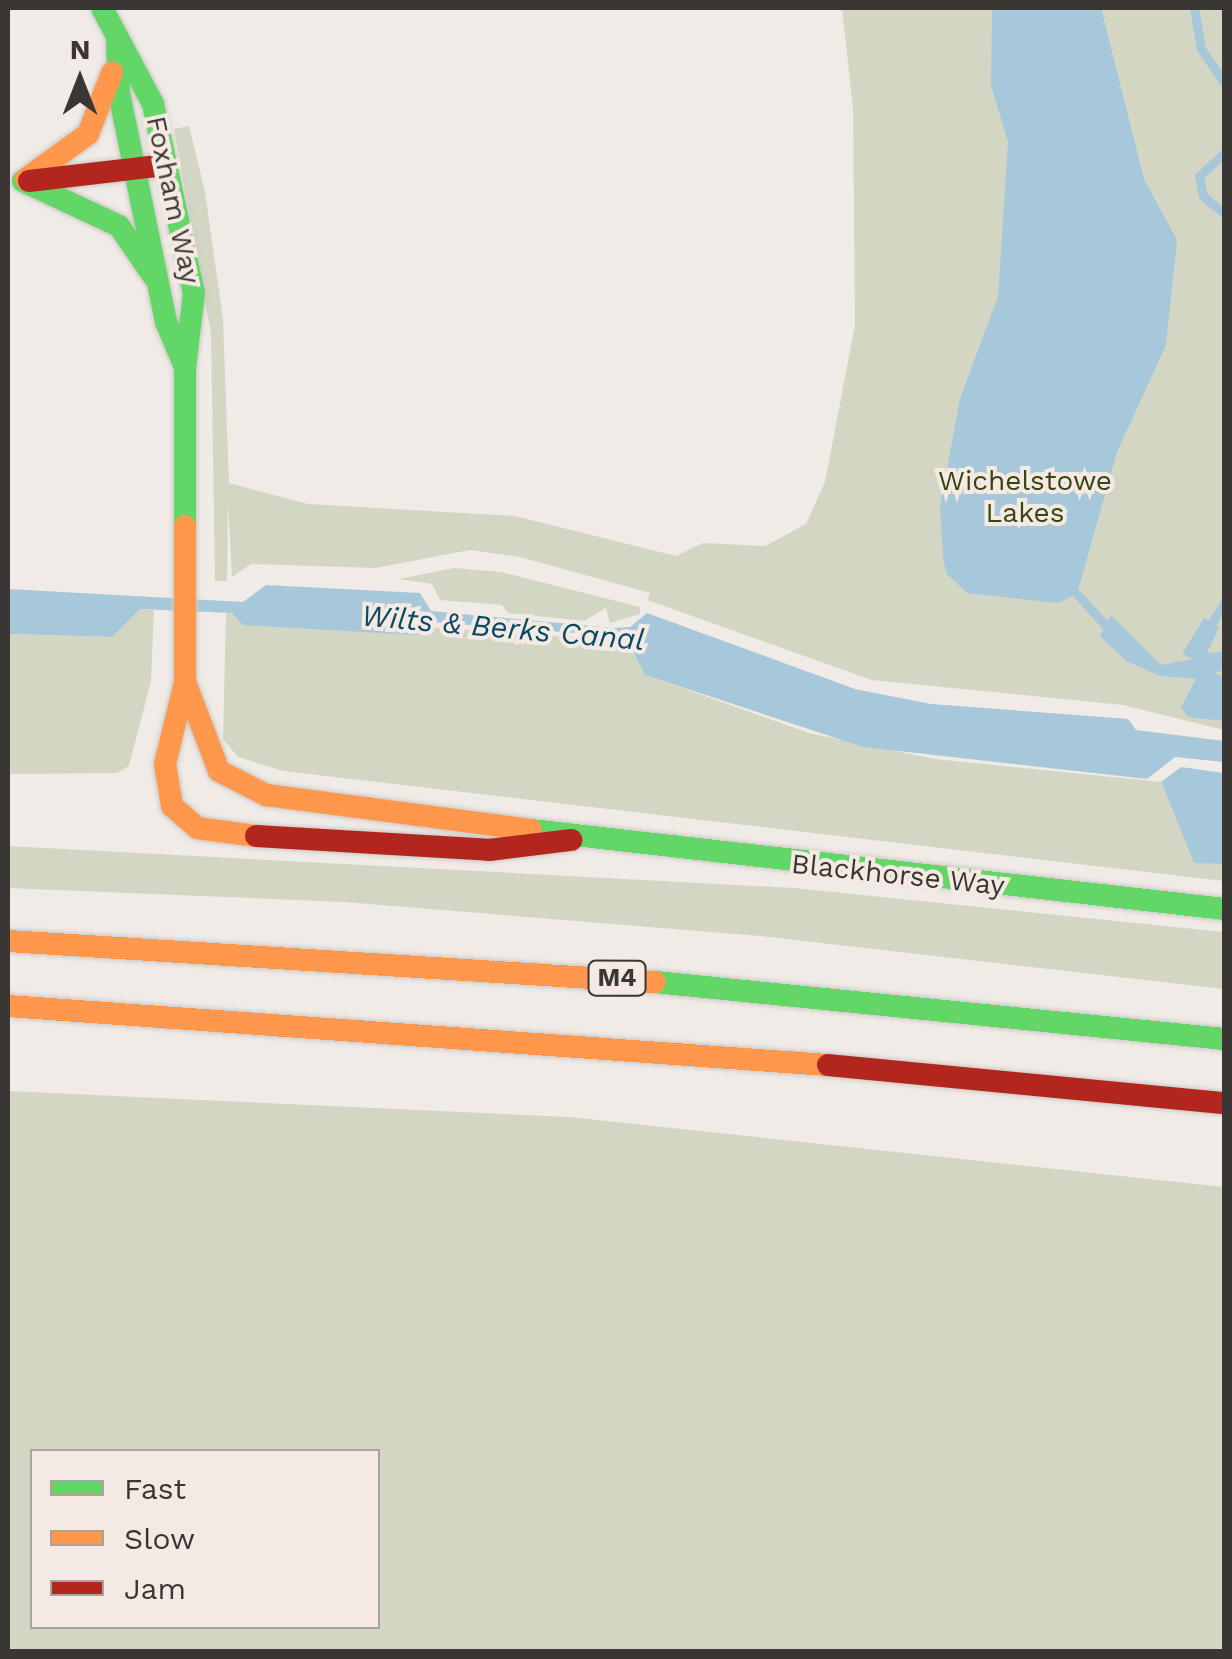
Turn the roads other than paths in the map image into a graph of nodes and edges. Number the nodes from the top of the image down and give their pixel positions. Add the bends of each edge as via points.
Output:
1 (102, 8) edge
2 (115, 55) junction
3 (169, 163) junction
4 (140, 170) junction
5 (16, 181) edge
6 (162, 293) junction
7 (185, 367) junction
8 (185, 682) junction
9 (246, 790) joint
10 (197, 828) joint
11 (571, 840) junction
12 (1224, 909) edge
13 (8, 941) edge
14 (8, 1006) edge
15 (1224, 1039) edge
16 (1224, 1103) edge

1 - 2 main road, Foxham Way
2 - 3 main road, Foxham Way via 145,80
2 - 4 main road, Foxham Way
2 - 5 main road via 93,128
3 - 4 main road
3 - 7 main road, Foxham Way via 194,293 195,331
4 - 5 main road
4 - 6 main road, Foxham Way
5 - 6 main road via 119,226
6 - 7 main road, Foxham Way
7 - 8 main road, Foxham Way
8 - 9 main road, Foxham Way via 211,758
8 - 10 main road, Foxham Way via 170,730 168,789 179,816
9 - 11 main road, Blackhorse Way via 487,818
10 - 11 main road, Blackhorse Way via 488,850
11 - 12 main road, Blackhorse Way
13 - 15 main road, M4 via 604,977
14 - 16 main road via 571,1041

